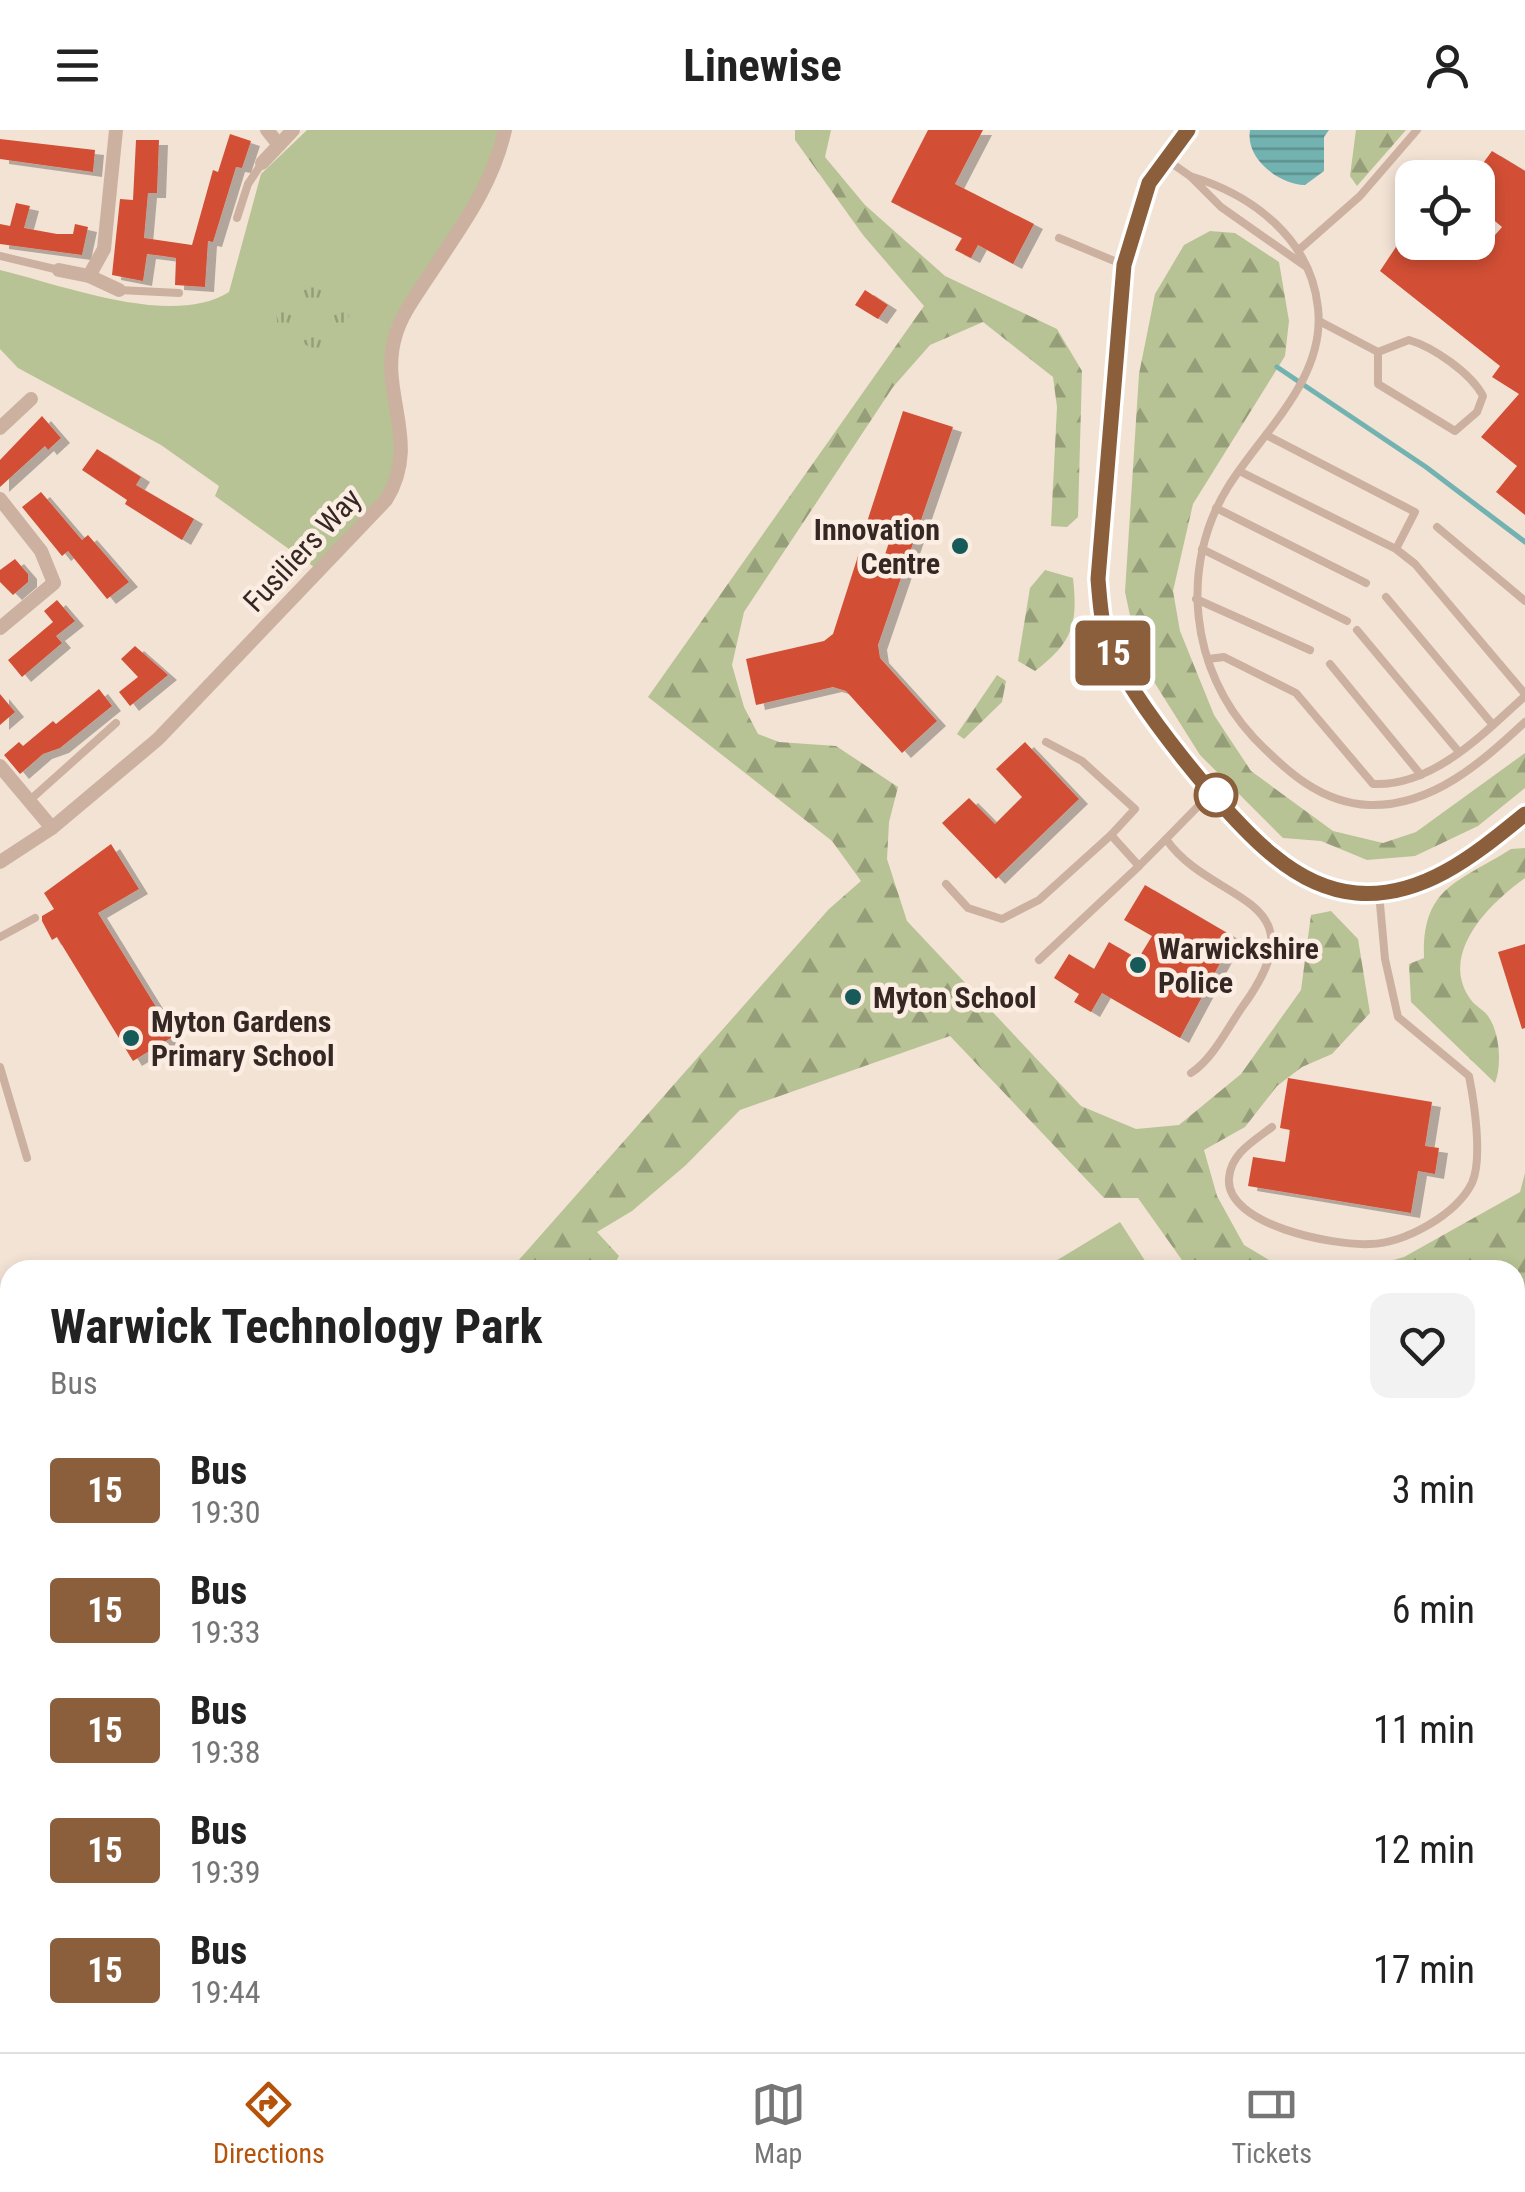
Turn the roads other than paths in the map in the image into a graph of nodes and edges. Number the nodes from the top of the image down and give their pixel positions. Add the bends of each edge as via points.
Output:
1 (116, 130) edge
2 (268, 130) edge
3 (293, 130) edge
4 (505, 130) edge
5 (1188, 130) edge
6 (1417, 130) edge
7 (279, 145) junction
8 (1163, 158) junction
9 (262, 162) joint
10 (1190, 176) junction
11 (237, 218) dead end
12 (1060, 238) dead end
13 (1301, 248) junction
14 (0, 256) edge
15 (1124, 265) junction
16 (1305, 266) junction
17 (59, 270) joint
18 (89, 276) junction
19 (119, 290) joint
20 (179, 293) dead end
21 (1318, 322) junction
22 (1378, 352) junction
23 (31, 398) dead end
24 (0, 428) edge
25 (1266, 435) junction
26 (1239, 471) junction
27 (0, 499) edge
28 (1216, 508) junction
29 (1436, 527) dead end
30 (1202, 549) junction
31 (1396, 549) junction
32 (1366, 583) dead end
33 (1386, 597) dead end
34 (1196, 599) junction
35 (1525, 601) edge
36 (1347, 621) dead end
37 (0, 628) edge
38 (1357, 630) dead end
39 (1310, 650) dead end
40 (1208, 659) junction
41 (1330, 664) dead end
42 (1525, 695) edge
43 (1525, 722) edge
44 (116, 723) dead end
45 (1493, 725) junction
46 (1046, 742) dead end
47 (1459, 752) junction
48 (0, 766) edge
49 (1421, 775) junction
50 (1213, 791) junction
51 (30, 800) junction
52 (1525, 814) edge
53 (52, 828) junction
54 (1110, 834) junction
55 (1166, 839) junction
56 (0, 862) edge
57 (1139, 866) junction
58 (946, 884) dead end
59 (1379, 893) junction
60 (35, 918) dead end
61 (0, 937) edge
62 (1039, 960) dead end
63 (0, 1067) edge
64 (1192, 1073) dead end
65 (1272, 1128) dead end
66 (27, 1158) dead end

1 - 18 street via 104,250
2 - 7 street
3 - 7 street
4 - 53 street, Fusiliers Way via 477,204 396,333 392,374 403,444 386,500 158,739
5 - 8 street
6 - 13 lane via 1360,196
7 - 9 street
8 - 10 lane
8 - 15 street via 1140,204
9 - 11 lane
10 - 13 lane via 1227,191
10 - 16 lane via 1221,207
12 - 15 lane
13 - 16 lane
14 - 17 lane
15 - 50 street via 1098,554 1102,625 1140,700
16 - 21 lane
17 - 18 street
18 - 19 street
19 - 20 lane
21 - 22 lane
21 - 25 lane via 1297,389
22 - 22 lane via 1409,340 1421,343 1476,384 1482,404 1462,427 1448,430 1378,384
23 - 24 street
25 - 26 lane
25 - 31 lane via 1415,512
26 - 28 lane
26 - 31 lane
27 - 37 street via 41,551 54,583
28 - 30 lane
28 - 32 lane
29 - 35 lane
30 - 34 lane
30 - 36 lane
31 - 42 lane
33 - 45 lane
34 - 39 lane
34 - 40 lane
38 - 47 lane
40 - 43 lane via 1236,717 1266,751 1305,784 1346,801 1391,804 1433,791
40 - 49 lane via 1224,657 1296,693 1373,784
41 - 49 lane
42 - 45 lane
44 - 51 lane
45 - 47 lane
46 - 54 lane via 1082,761 1135,809
47 - 49 lane
48 - 51 street
50 - 55 lane
50 - 59 street via 1274,856 1304,876 1335,889
51 - 53 street
52 - 59 street via 1439,875
53 - 56 street, Fusiliers Way
54 - 57 lane
54 - 58 lane via 1039,900 1002,918 968,908
55 - 57 lane
55 - 64 lane via 1180,859 1263,913 1273,949 1264,978
57 - 62 lane
59 - 65 lane via 1398,1017 1469,1076 1476,1116 1472,1182 1436,1222 1373,1245 1303,1238 1238,1205 1228,1181 1234,1158
60 - 61 lane
63 - 66 lane

